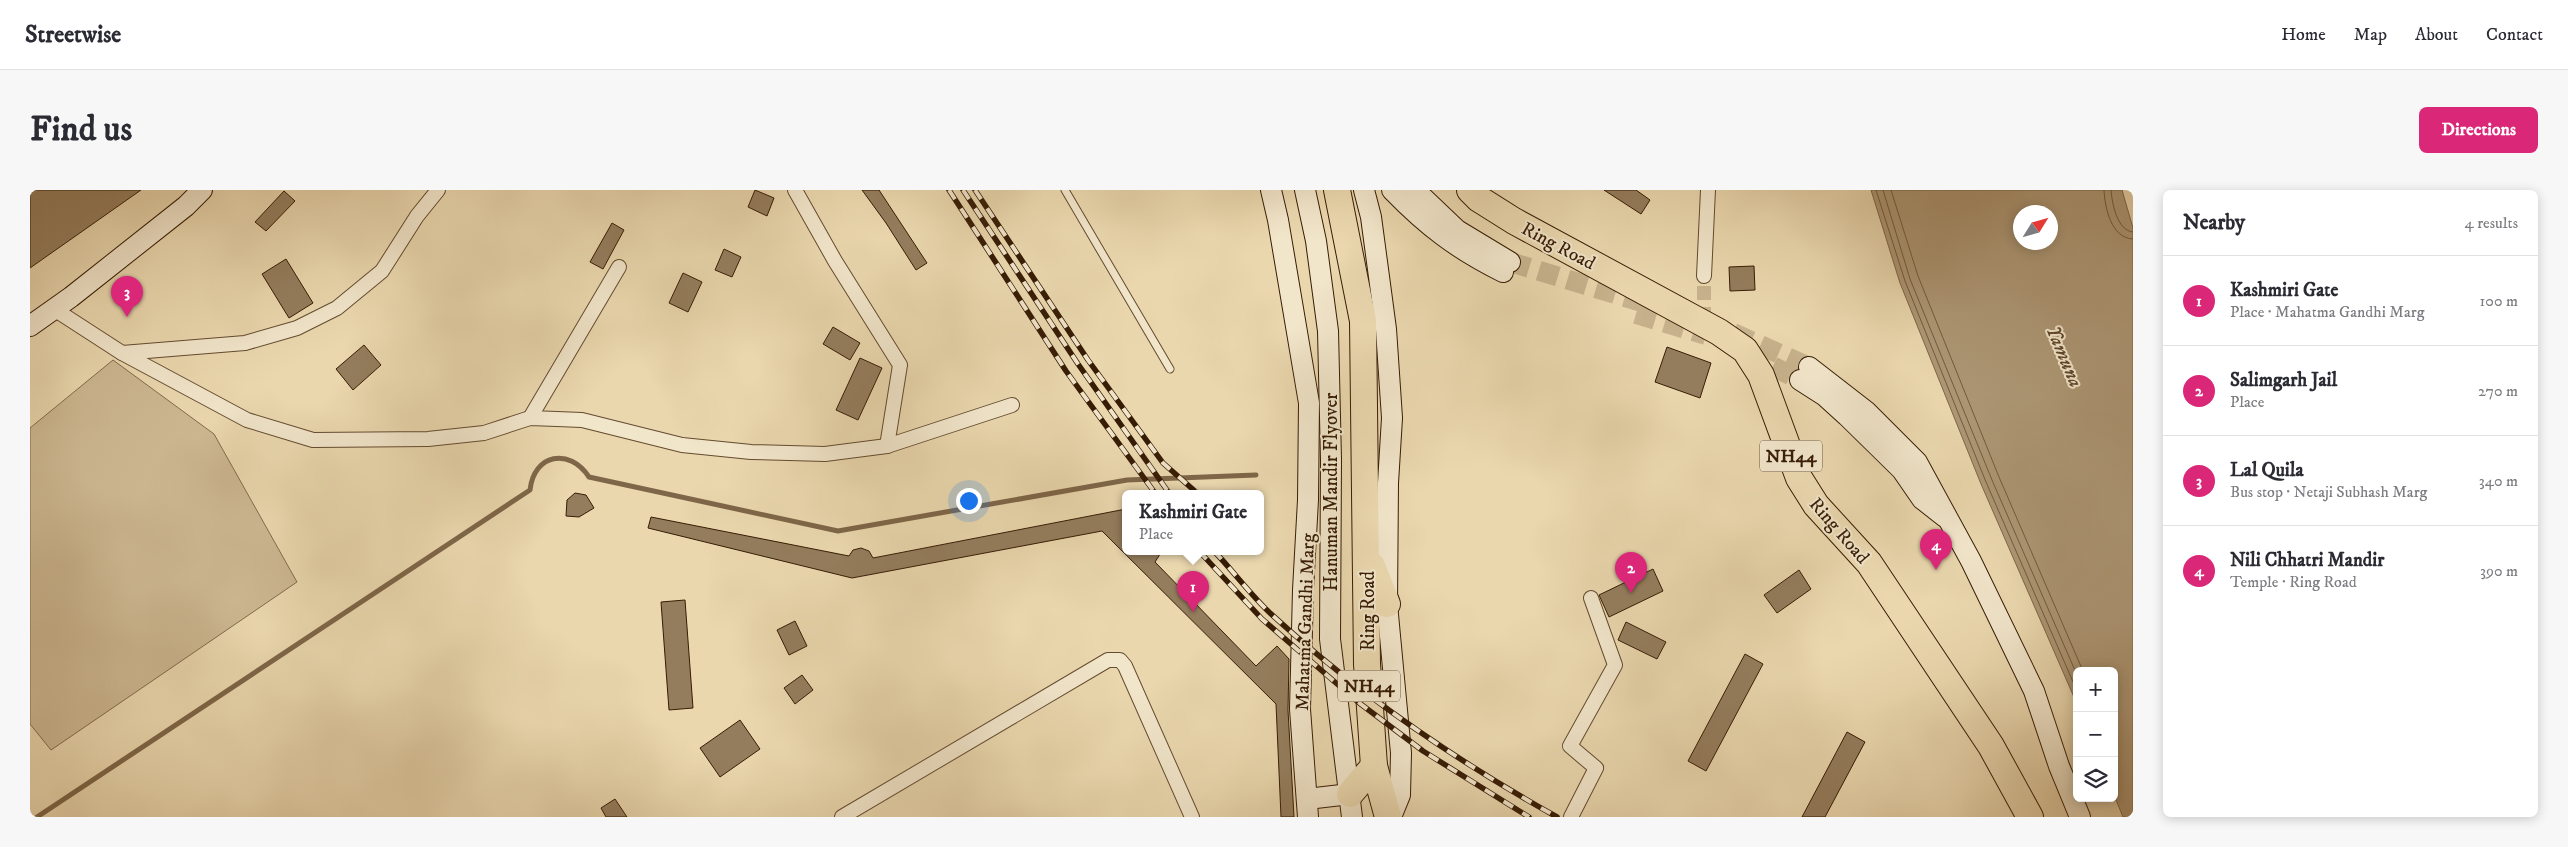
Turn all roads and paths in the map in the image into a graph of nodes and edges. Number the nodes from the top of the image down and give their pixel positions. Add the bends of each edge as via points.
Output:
1 (186, 190) edge
2 (202, 190) edge
3 (438, 190) edge
4 (795, 190) edge
5 (1065, 190) edge
6 (1271, 190) edge
7 (1304, 190) edge
8 (1338, 190) edge
9 (1364, 190) edge
10 (1392, 190) edge
11 (1415, 190) edge
12 (1470, 190) edge
13 (1708, 190) edge
14 (619, 268) dead end
15 (1704, 276) tunnel mouth
16 (54, 309) junction
17 (30, 313) edge
18 (30, 326) edge
19 (122, 353) junction
20 (1170, 369) dead end
21 (1805, 374) tunnel mouth
22 (1012, 405) dead end
23 (530, 418) junction
24 (887, 446) junction
25 (1368, 553) junction
26 (1591, 598) dead end
27 (1387, 604) junction
28 (1374, 766) junction
29 (1351, 806) edge
30 (1308, 808) edge
31 (842, 817) edge
32 (1192, 817) edge
33 (1390, 817) edge
34 (1571, 817) edge
35 (2030, 817) edge
36 (2080, 817) edge

1 - 17 street via 176,202 65,290
2 - 16 street
3 - 19 street via 382,271 337,308 297,328 245,343
4 - 24 street via 900,365
5 - 20 lane
6 - 30 street, Mahatma Gandhi Marg via 1309,403 1300,709
7 - 29 street, Hanuman Mandir Flyover via 1316,241 1328,331 1330,639
8 - 25 highway, Hanuman Mandir Flyover via 1363,321
9 - 27 street via 1371,217 1386,329 1392,418
10 - 11 street via 1433,230 1469,255 1506,267 1457,230
12 - 35 highway, Ring Road / NH44 via 1478,199 1514,221 1719,332 1745,350 1761,375 1799,478 1816,505 1869,563 1991,746
13 - 15 street
14 - 23 street
16 - 18 street
16 - 19 street
19 - 23 street via 247,420 313,440 428,439 484,433
21 - 36 street via 1867,412 1917,462 1971,561 2034,691
22 - 24 street
23 - 24 street via 582,420 682,445 752,452 825,454
25 - 27 highway
25 - 28 highway, Ring Road / NH44 via 1367,664
26 - 34 street via 1615,665 1570,746 1596,768
27 - 33 street via 1401,754 1400,795
28 - 29 highway
28 - 33 highway, Ring Road / NH44
29 - 30 street
31 - 32 street via 1108,660 1120,660 1126,666

